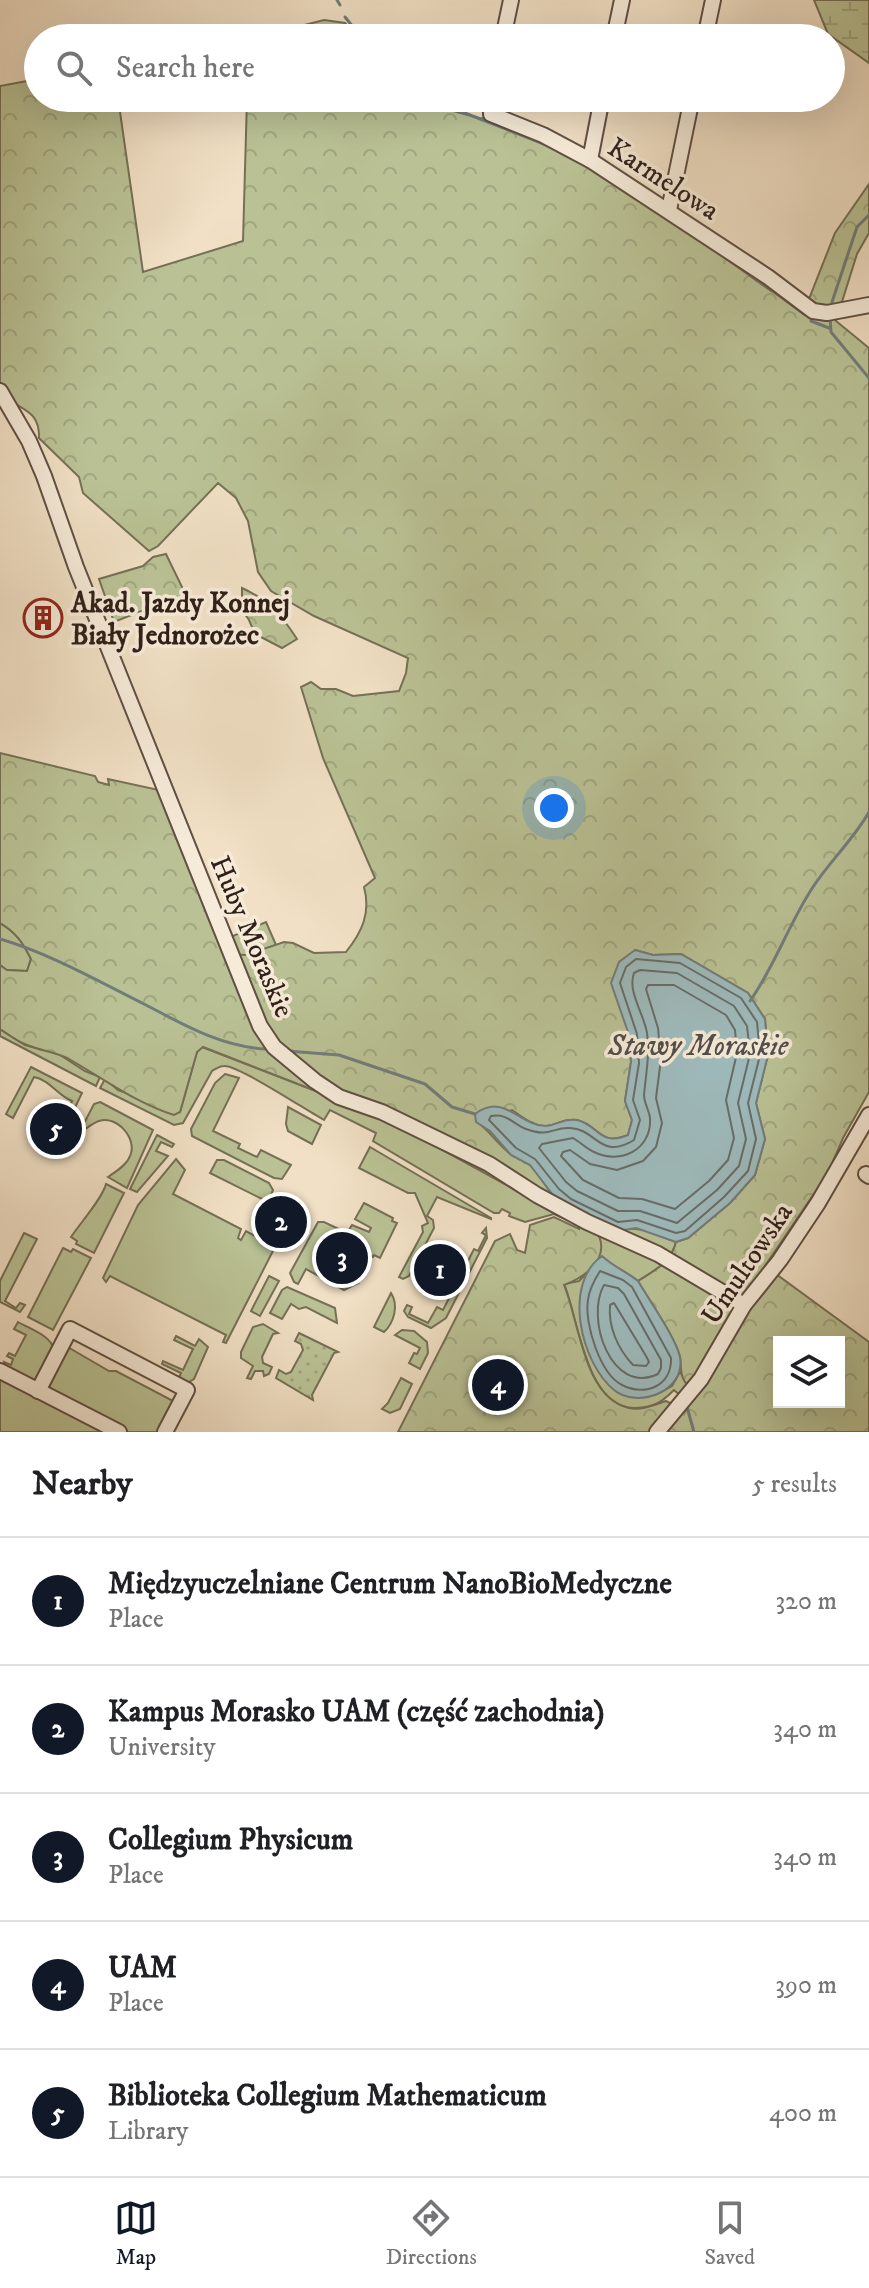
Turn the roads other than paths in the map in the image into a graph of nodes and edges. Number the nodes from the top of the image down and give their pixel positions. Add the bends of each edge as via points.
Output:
1 (511, 0) edge
2 (622, 0) edge
3 (713, 0) edge
4 (506, 24) edge
5 (617, 24) edge
6 (708, 24) edge
7 (491, 112) edge
8 (599, 112) edge
9 (689, 112) edge
10 (590, 160) junction
11 (669, 210) junction
12 (869, 305) edge
13 (0, 391) edge
14 (869, 1115) edge
15 (744, 1305) junction
16 (0, 1371) edge
17 (38, 1391) junction
18 (119, 1432) edge
19 (165, 1432) edge
20 (657, 1432) edge

1 - 4 street
2 - 5 street
3 - 6 street
7 - 10 street, Karmelowa
8 - 10 street
9 - 11 street
10 - 11 street, Karmelowa
11 - 12 street, Karmelowa via 813,311
13 - 15 street, Huby Moraskie via 29,441 254,1012 274,1047 339,1097 489,1164
14 - 15 street, Umultowska via 780,1260
15 - 20 street, Umultowska via 701,1379
16 - 17 street
17 - 18 street
17 - 19 street via 70,1329 187,1390

